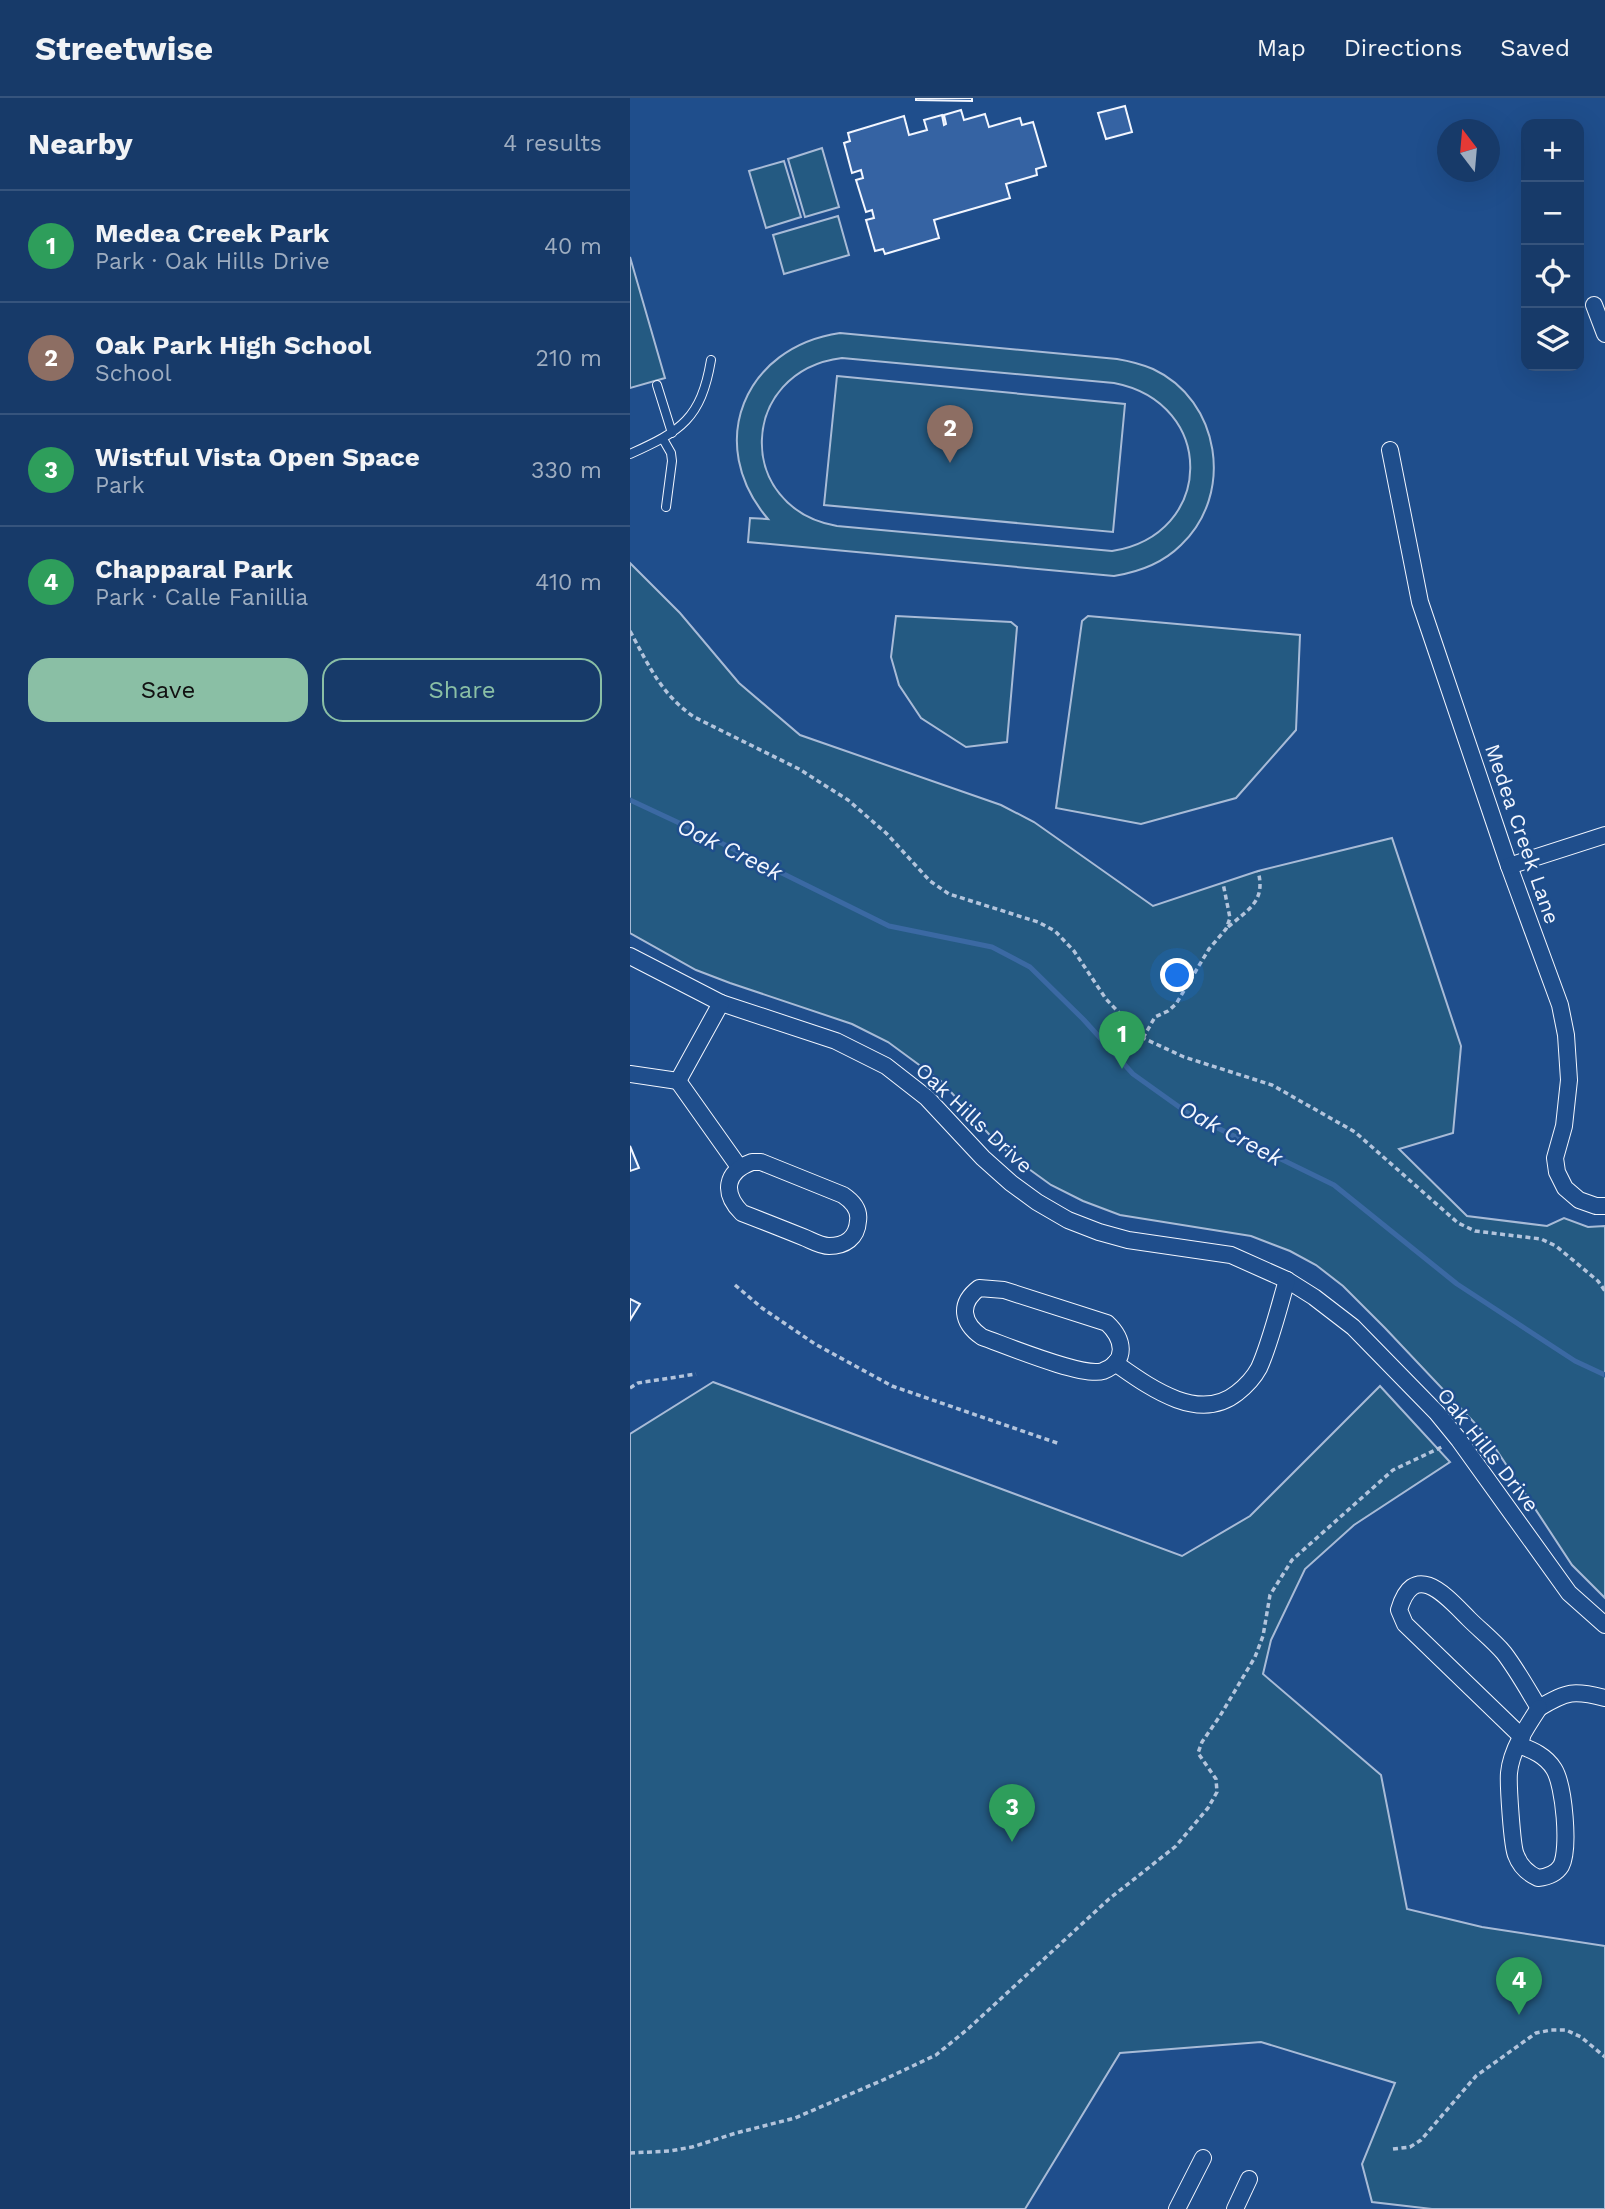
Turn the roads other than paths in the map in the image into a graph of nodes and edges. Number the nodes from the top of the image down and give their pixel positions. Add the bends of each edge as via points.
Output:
1 (1594, 305) dead end
2 (1605, 334) edge
3 (711, 360) dead end
4 (657, 385) dead end
5 (672, 433) junction
6 (663, 439) junction
7 (1390, 450) dead end
8 (630, 454) edge
9 (666, 507) dead end
10 (1605, 835) edge
11 (1509, 866) junction
12 (630, 956) edge
13 (721, 1003) junction
14 (630, 1074) edge
15 (678, 1081) junction
16 (739, 1167) junction
17 (1605, 1206) edge
18 (1287, 1280) junction
19 (1115, 1363) junction
20 (1605, 1625) edge
21 (1605, 1698) edge
22 (1539, 1708) junction
23 (1520, 1741) junction
24 (1203, 2158) dead end
25 (1249, 2179) dead end
26 (1177, 2209) edge
27 (1235, 2209) edge

1 - 2 street
3 - 5 lane via 695,410
4 - 5 lane
5 - 6 lane
6 - 8 lane
6 - 9 lane via 672,461
7 - 11 street, Medea Creek Lane via 1420,602
10 - 11 street
11 - 17 street, Medea Creek Lane via 1560,1006 1566,1035 1569,1080 1555,1158 1557,1172 1565,1188 1579,1200
12 - 13 street, Oak Hills Drive
13 - 15 street
13 - 18 street, Oak Hills Drive via 836,1041 886,1066 928,1098 1011,1183 1068,1220 1128,1240 1231,1255
14 - 15 street
15 - 16 street
16 - 16 street via 730,1178 728,1192 742,1213 826,1246 843,1245 856,1232 857,1209 843,1195 761,1162
18 - 19 street via 1259,1368 1231,1398 1206,1405 1184,1402 1146,1385
18 - 20 street, Oak Hills Drive via 1353,1327 1437,1413 1569,1593
19 - 19 street via 1121,1341 1107,1323 1004,1290 979,1288 967,1302 967,1322 982,1337 1078,1370 1102,1371
21 - 22 street via 1581,1692 1560,1696
22 - 23 street
22 - 23 street via 1504,1653 1439,1589 1423,1585 1403,1595 1399,1611 1405,1624
23 - 23 street via 1509,1772 1514,1852 1527,1872 1538,1878 1550,1876 1560,1868 1566,1851 1560,1783 1546,1759
24 - 26 street
25 - 27 street

